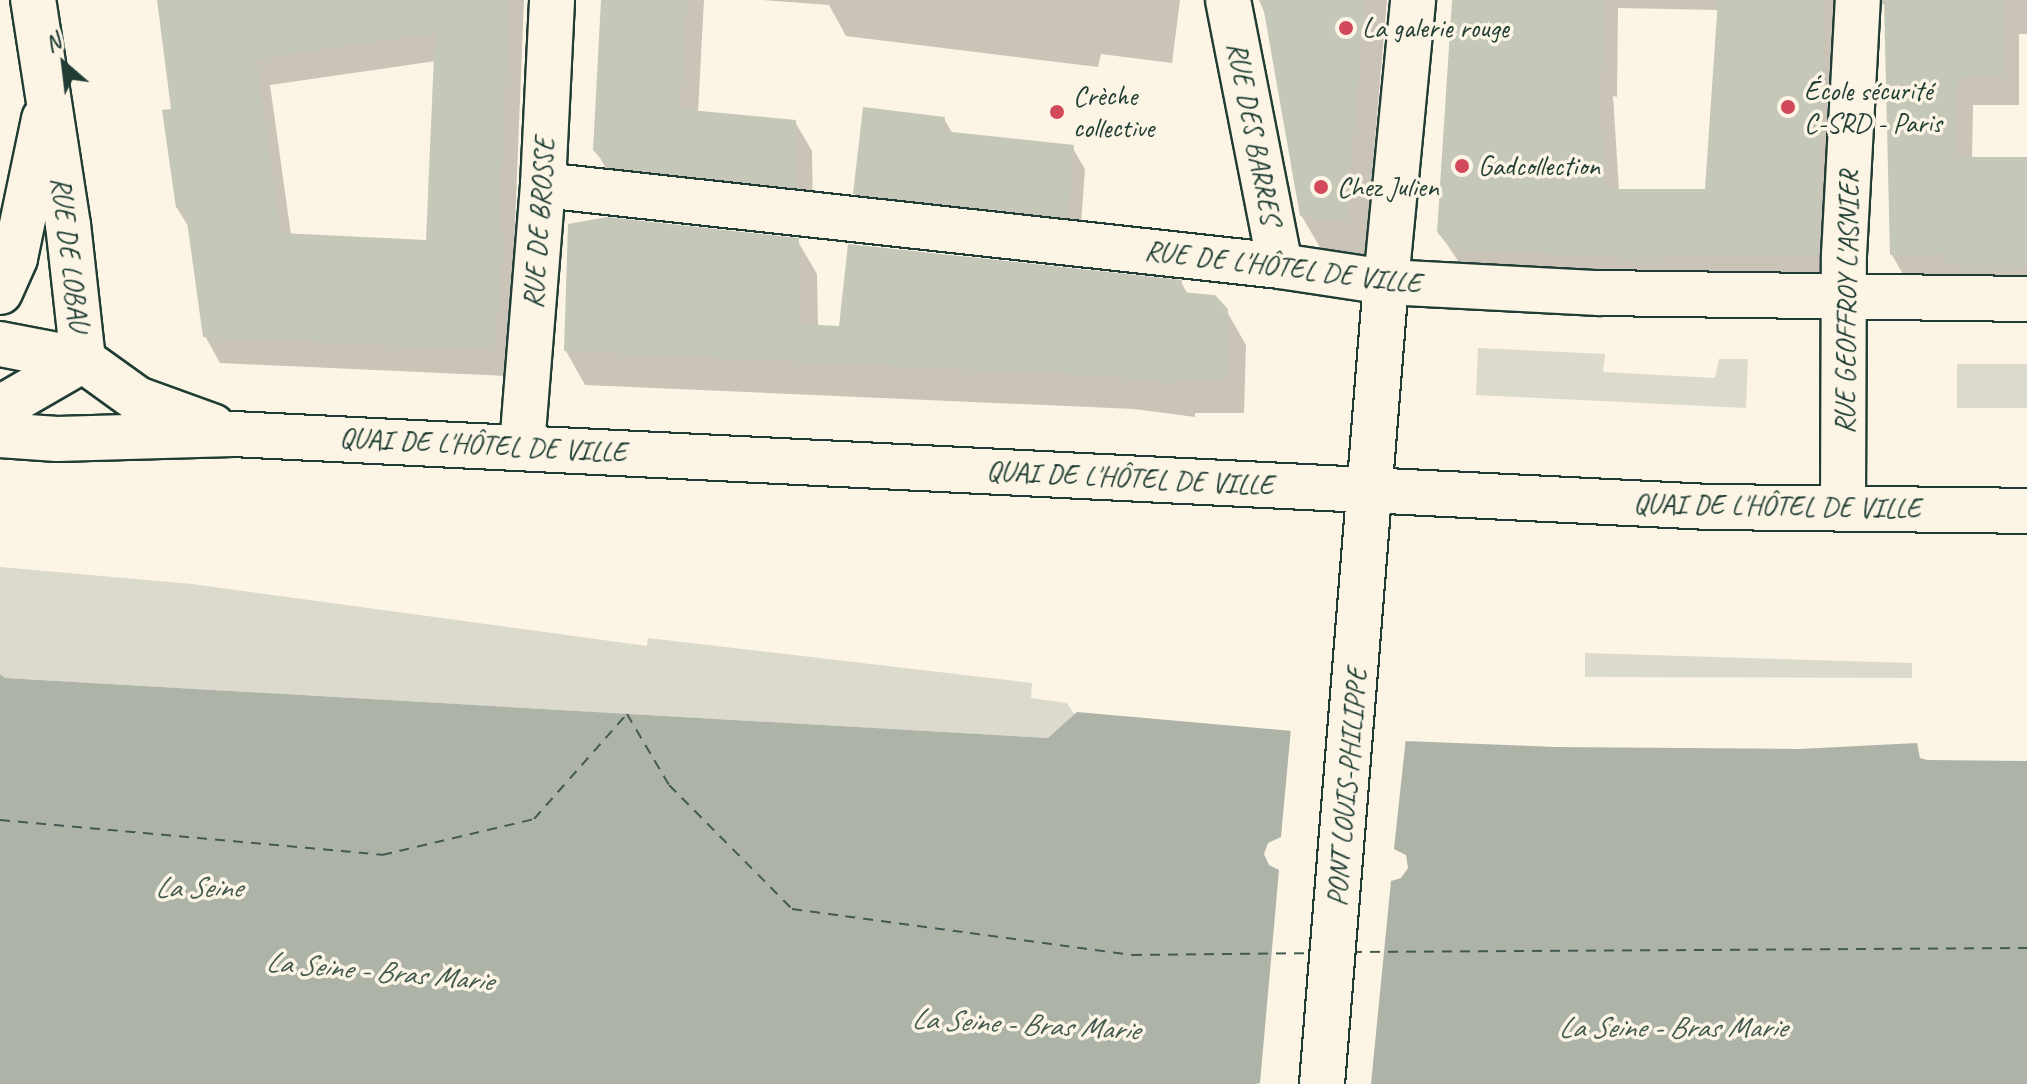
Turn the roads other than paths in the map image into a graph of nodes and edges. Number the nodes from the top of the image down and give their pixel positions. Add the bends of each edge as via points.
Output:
1 (33, 0) edge
2 (552, 0) edge
3 (1228, 0) edge
4 (1413, 0) edge
5 (1858, 0) edge
6 (48, 101) junction
7 (543, 185) junction
8 (1280, 266) junction
9 (1386, 282) junction
10 (0, 292) edge
11 (1844, 298) junction
12 (2027, 299) edge
13 (0, 344) edge
14 (83, 360) junction
15 (0, 408) edge
16 (233, 434) junction
17 (0, 435) edge
18 (522, 446) junction
19 (1371, 490) junction
20 (1843, 509) junction
21 (2027, 511) edge
22 (1322, 1084) edge

1 - 6 street, RUE DE LOBAU
2 - 7 street, RUE DE BROSSE
3 - 8 street, RUE DES BARRES
4 - 9 street, PONT LOUIS-PHILIPPE
5 - 11 street, RUE GEOFFROY L'ASNIER
6 - 10 street, RUE DE LOBAU via 15,258
6 - 14 street, RUE DE LOBAU
7 - 8 street, RUE DE L'HÔTEL DE VILLE
7 - 18 street, RUE DE BROSSE
8 - 9 street, RUE DE L'HÔTEL DE VILLE
9 - 11 street, RUE DE L'HÔTEL DE VILLE
9 - 19 street, PONT LOUIS-PHILIPPE
11 - 12 street, RUE DE L'HÔTEL DE VILLE
11 - 20 street, RUE GEOFFROY L'ASNIER
13 - 14 street, QUAI DE L'HÔTEL DE VILLE
14 - 15 street, RUE DE LOBAU
14 - 16 street, QUAI DE L'HÔTEL DE VILLE via 137,399
16 - 17 street, QUAI DE L'HÔTEL DE VILLE via 57,439
16 - 18 street, QUAI DE L'HÔTEL DE VILLE
18 - 19 street, QUAI DE L'HÔTEL DE VILLE
19 - 20 street, QUAI DE L'HÔTEL DE VILLE
19 - 22 street, PONT LOUIS-PHILIPPE
20 - 21 street, QUAI DE L'HÔTEL DE VILLE

